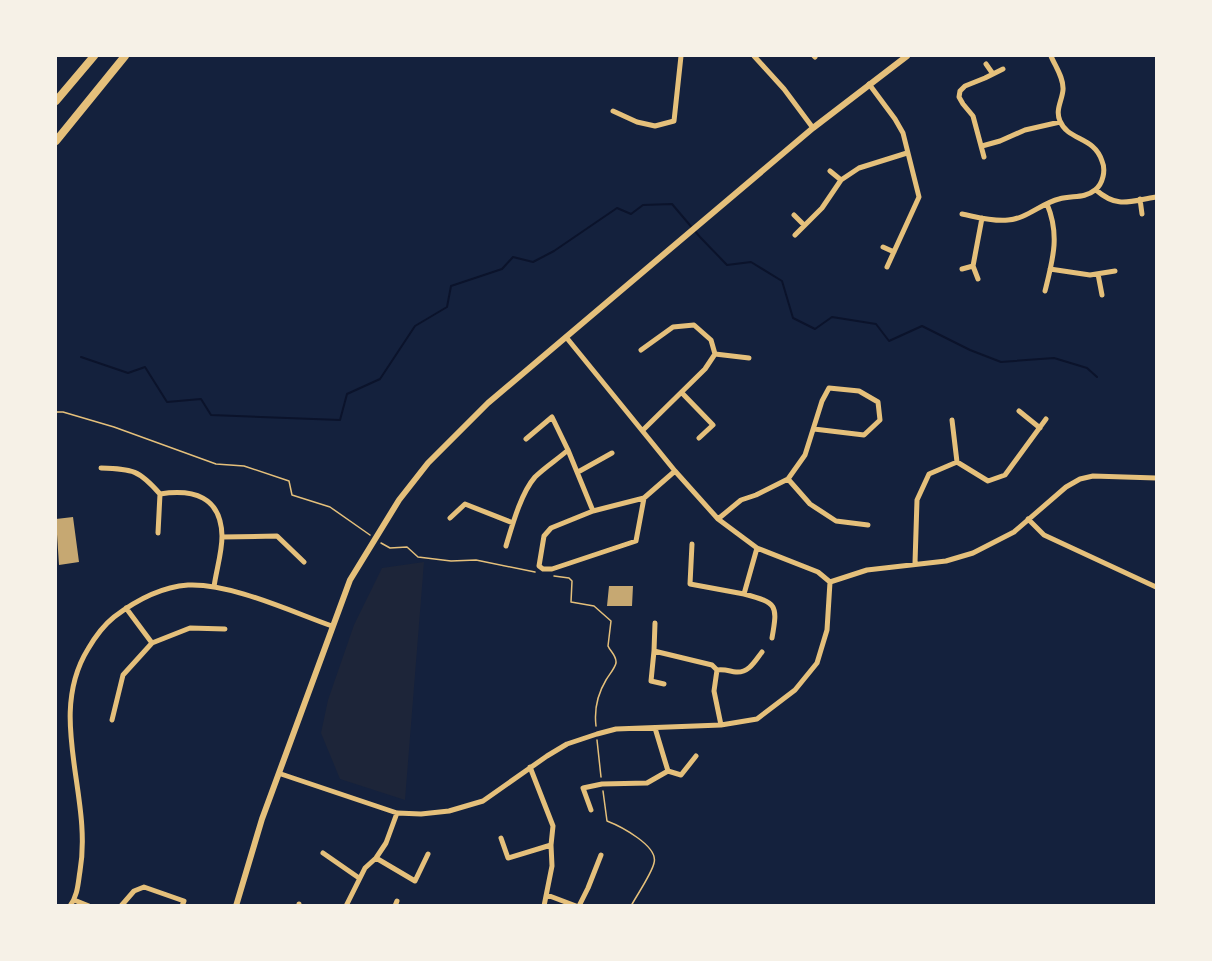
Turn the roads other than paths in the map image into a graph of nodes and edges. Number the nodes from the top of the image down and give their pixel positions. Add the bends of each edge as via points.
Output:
1 (93, 56) edge
2 (125, 56) edge
3 (681, 56) edge
4 (754, 56) edge
5 (907, 56) edge
6 (1051, 56) edge
7 (986, 64) dead end
8 (1003, 69) dead end
9 (993, 74) junction
10 (869, 84) junction
11 (56, 101) edge
12 (613, 111) dead end
13 (1060, 122) junction
14 (813, 128) junction
15 (56, 141) edge
16 (982, 146) junction
17 (907, 153) junction
18 (984, 157) dead end
19 (830, 171) dead end
20 (841, 180) junction
21 (1096, 190) junction
22 (1156, 197) edge
23 (1140, 200) junction
24 (1047, 204) junction
25 (963, 214) dead end
26 (1142, 214) dead end
27 (794, 215) dead end
28 (982, 218) junction
29 (804, 225) junction
30 (795, 235) dead end
31 (883, 247) dead end
32 (894, 252) junction
33 (973, 266) junction
34 (887, 267) dead end
35 (962, 269) dead end
36 (1050, 270) junction
37 (1116, 271) dead end
38 (1098, 274) junction
39 (978, 279) dead end
40 (1045, 291) dead end
41 (1102, 295) dead end
42 (566, 337) junction
43 (641, 350) dead end
44 (714, 354) junction
45 (749, 358) dead end
46 (682, 393) junction
47 (1019, 411) dead end
48 (1047, 419) dead end
49 (952, 420) dead end
50 (814, 429) junction
51 (1040, 429) junction
52 (643, 430) junction
53 (699, 438) dead end
54 (526, 439) dead end
55 (568, 450) junction
56 (612, 453) dead end
57 (957, 462) junction
58 (101, 468) dead end
59 (675, 471) junction
60 (578, 472) junction
61 (1156, 478) edge
62 (788, 479) junction
63 (160, 494) junction
64 (644, 498) junction
65 (593, 512) junction
66 (450, 518) dead end
67 (718, 519) junction
68 (1028, 519) junction
69 (513, 523) junction
70 (868, 525) dead end
71 (158, 534) dead end
72 (222, 537) junction
73 (692, 544) dead end
74 (507, 546) dead end
75 (757, 548) junction
76 (304, 562) dead end
77 (915, 563) junction
78 (830, 582) junction
79 (1156, 587) edge
80 (214, 588) junction
81 (744, 594) junction
82 (126, 608) junction
83 (655, 623) dead end
84 (332, 626) junction
85 (225, 629) dead end
86 (772, 638) dead end
87 (152, 643) junction
88 (654, 651) junction
89 (762, 652) dead end
90 (717, 670) junction
91 (664, 684) dead end
92 (112, 720) dead end
93 (721, 724) junction
94 (655, 728) junction
95 (696, 756) dead end
96 (530, 767) junction
97 (668, 771) junction
98 (280, 774) junction
99 (591, 810) dead end
100 (397, 813) junction
101 (501, 838) dead end
102 (551, 845) junction
103 (323, 854) dead end
104 (428, 854) dead end
105 (601, 855) dead end
106 (376, 858) junction
107 (359, 878) junction
108 (547, 895) junction
109 (74, 900) junction
110 (70, 906) edge
111 (89, 906) edge
112 (121, 906) edge
113 (182, 906) edge
114 (236, 906) edge
115 (346, 906) edge
116 (544, 906) edge
117 (577, 906) edge

1 - 11 highway
2 - 15 highway
3 - 12 street via 674,121 655,126
4 - 14 street
5 - 10 street
6 - 13 street via 1062,80
7 - 9 street
8 - 9 street
9 - 16 street via 965,86 959,97 974,116
10 - 14 street
10 - 17 street via 899,126
13 - 16 street
13 - 21 street via 1072,134 1089,142 1103,162 1102,180
14 - 42 street
16 - 18 street
17 - 20 street via 859,168
17 - 32 street via 920,197
19 - 20 street
20 - 29 street via 822,208
21 - 23 street via 1117,203
21 - 24 street
22 - 23 street
23 - 26 street
24 - 28 street via 1009,220
24 - 36 street via 1056,234
25 - 28 street
27 - 29 street
28 - 33 street
29 - 30 street
31 - 32 street
32 - 34 street
33 - 35 street
33 - 39 street
36 - 38 street
36 - 40 street
37 - 38 street
38 - 41 street
42 - 52 street
42 - 84 street via 488,403 428,464 374,538 350,580
43 - 44 street via 673,327 694,325 711,340
44 - 45 street
44 - 46 street
46 - 52 street
46 - 53 street via 713,425
47 - 51 street
48 - 51 street
49 - 57 street
50 - 50 street via 829,387 859,391 878,402 880,420 864,435
50 - 62 street via 805,455
51 - 57 street via 1005,475 988,481
52 - 59 street
54 - 55 street via 552,417
55 - 60 street
55 - 69 street via 535,477
56 - 60 street
57 - 77 street via 929,474 917,500
58 - 63 street via 128,468 146,478
59 - 64 street
59 - 67 street
60 - 65 street
61 - 68 street via 1080,479
62 - 67 street via 741,500
62 - 70 street via 810,504 836,521
63 - 71 street
63 - 72 street via 197,494 212,506
64 - 65 street
64 - 65 street via 636,541 552,569 539,566 544,536 551,528
66 - 69 street via 465,504
67 - 75 street
68 - 77 street via 1014,532 973,553 946,561
68 - 79 street via 1044,535
69 - 74 street
72 - 76 street via 277,536
72 - 80 street
73 - 81 street via 690,584
75 - 78 street via 818,572
75 - 81 street
77 - 78 street via 867,570
78 - 93 street via 827,630 817,663 795,690 758,718
80 - 82 street via 189,585 167,589
80 - 84 street
81 - 86 street via 773,606 776,615
82 - 87 street
82 - 109 street via 93,640 80,661 71,688 71,740 84,849
83 - 88 street
84 - 98 street
85 - 87 street via 190,628
87 - 92 street via 123,675
88 - 90 street via 712,665
88 - 91 street via 651,681
89 - 90 street via 749,669 738,673
90 - 93 street via 714,691
93 - 94 street
94 - 96 street via 616,729 597,734 567,744
94 - 97 street
95 - 97 street via 681,775
96 - 100 street via 483,801 448,812
96 - 102 street via 553,826
97 - 99 street via 647,783 583,788
98 - 100 street
98 - 114 street
100 - 106 street
101 - 102 street via 508,858
102 - 108 street
103 - 107 street
104 - 106 street via 415,881
105 - 117 street
106 - 107 street
107 - 115 street
108 - 116 street
108 - 117 street
109 - 110 street
109 - 111 street
112 - 113 street via 134,891 144,887 184,902

